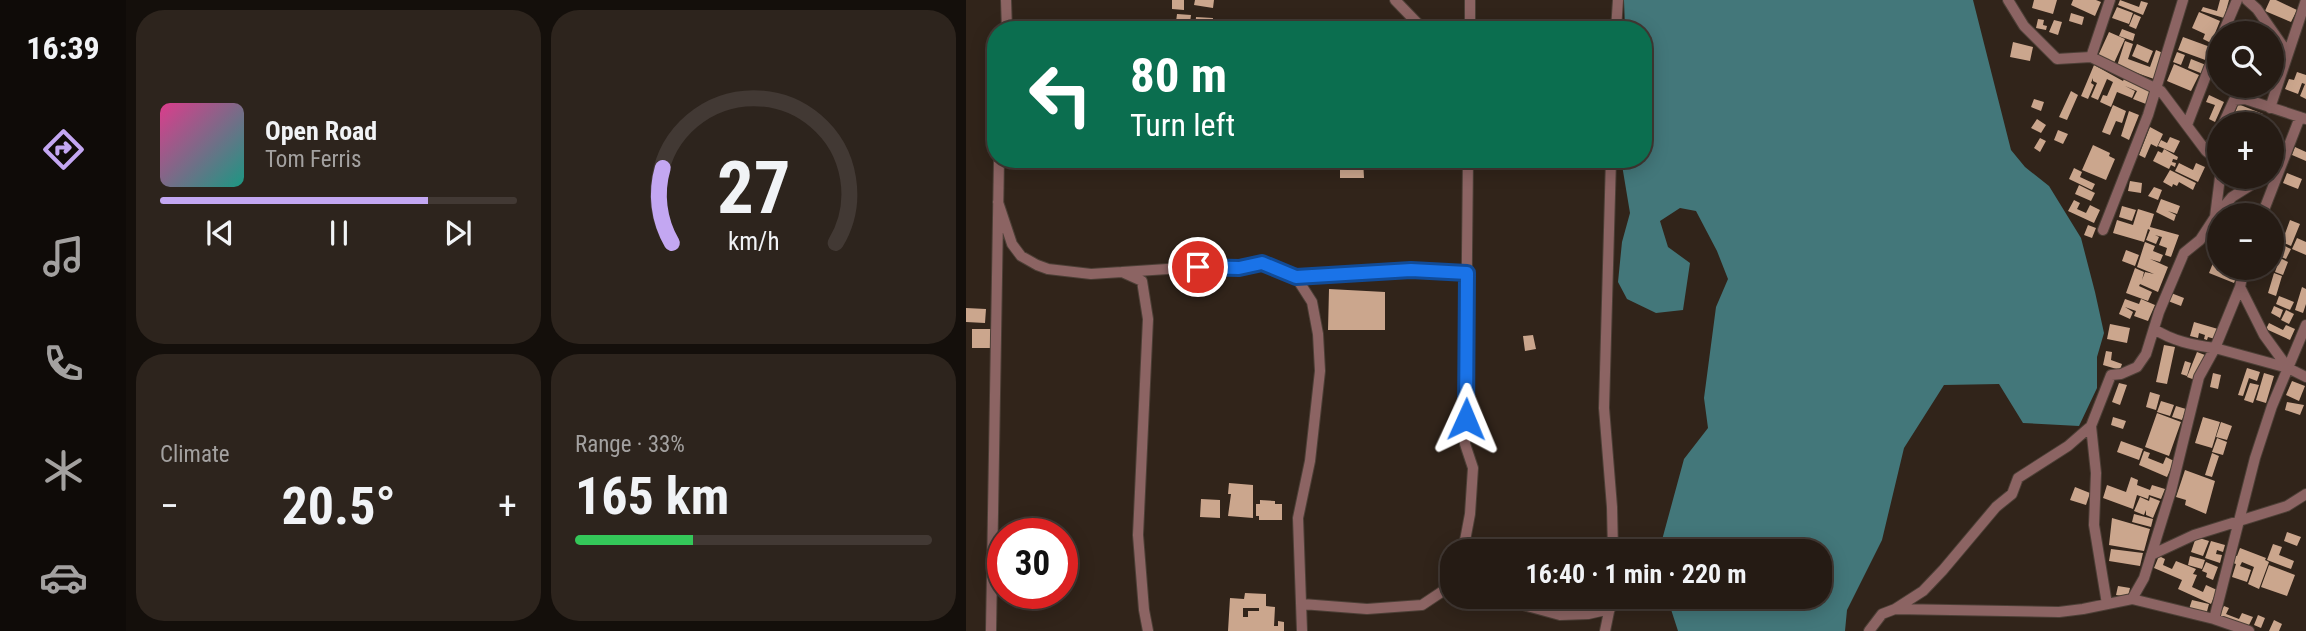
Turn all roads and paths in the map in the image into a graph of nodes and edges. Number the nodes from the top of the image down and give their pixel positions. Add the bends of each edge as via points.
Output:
1 (1006, 0) edge
2 (1395, 0) edge
3 (1470, 0) edge
4 (1618, 0) edge
5 (2008, 0) edge
6 (2110, 0) edge
7 (2183, 0) edge
8 (2237, 0) edge
9 (2247, 0) edge
10 (2306, 0) edge
11 (1007, 21) edge
12 (1415, 21) edge
13 (1470, 21) edge
14 (1617, 21) edge
15 (2227, 21) edge
16 (2287, 52) junction
17 (2091, 57) junction
18 (2207, 73) edge
19 (2157, 89) junction
20 (2270, 108) junction
21 (2228, 112) edge
22 (2303, 118) edge
23 (2187, 125) junction
24 (2206, 151) edge
25 (2284, 155) edge
26 (999, 168) edge
27 (1468, 168) edge
28 (1611, 168) edge
29 (2245, 189) edge
30 (998, 202) junction
31 (2227, 203) edge
32 (2103, 230) dead end
33 (2207, 230) edge
34 (1122, 272) junction
35 (1467, 273) junction
36 (1296, 277) junction
37 (2241, 280) edge
38 (2240, 287) junction
39 (2306, 325) edge
40 (2154, 329) junction
41 (2215, 348) junction
42 (2288, 368) junction
43 (2306, 377) edge
44 (2091, 426) junction
45 (2306, 494) edge
46 (2240, 520) junction
47 (1465, 539) edge
48 (1613, 539) edge
49 (2151, 555) junction
50 (1440, 592) edge
51 (2132, 599) junction
52 (1302, 604) junction
53 (2107, 604) junction
54 (1538, 609) edge
55 (1609, 609) joint
56 (1895, 609) junction
57 (2214, 619) junction
58 (991, 631) edge
59 (1149, 631) edge
60 (1302, 631) edge
61 (1605, 631) edge
62 (1869, 631) edge
63 (2249, 631) edge

1 - 11 street
2 - 12 street
3 - 13 street
4 - 14 street
5 - 17 street via 2024,26 2057,59
6 - 17 street
7 - 19 street
8 - 15 street
9 - 16 street
10 - 16 street
16 - 20 street
17 - 19 street
18 - 23 street
19 - 23 street
19 - 32 street
20 - 21 street via 2234,100
20 - 22 street
22 - 25 street
23 - 24 street
26 - 30 street
27 - 35 street
28 - 48 street via 1604,408
29 - 31 street
30 - 34 street via 1012,244 1021,256 1048,270
30 - 58 street
33 - 40 street via 2184,253
34 - 36 street via 1239,268 1262,263
34 - 59 street via 1142,281 1148,319 1138,535 1143,610
35 - 36 street via 1411,270
35 - 47 street via 1465,444 1473,468
36 - 52 street via 1312,302 1321,371 1298,517
37 - 38 street
38 - 41 street
38 - 42 street via 2264,335
39 - 42 street
40 - 41 street via 2169,338
40 - 44 street via 2137,367 2111,375
41 - 42 street
41 - 49 street via 2199,377
42 - 43 street
42 - 46 street via 2269,413
44 - 53 street via 2096,473 2094,525
44 - 56 street via 2018,478 2012,494 1943,570 1923,591
45 - 46 street via 2279,509
46 - 49 street
46 - 57 street
49 - 51 street
50 - 52 street via 1422,605 1367,609
51 - 53 street
51 - 57 street
52 - 60 street
53 - 56 street via 2059,612
54 - 55 street via 1560,615
55 - 61 street
56 - 62 street via 1882,614
57 - 63 street

